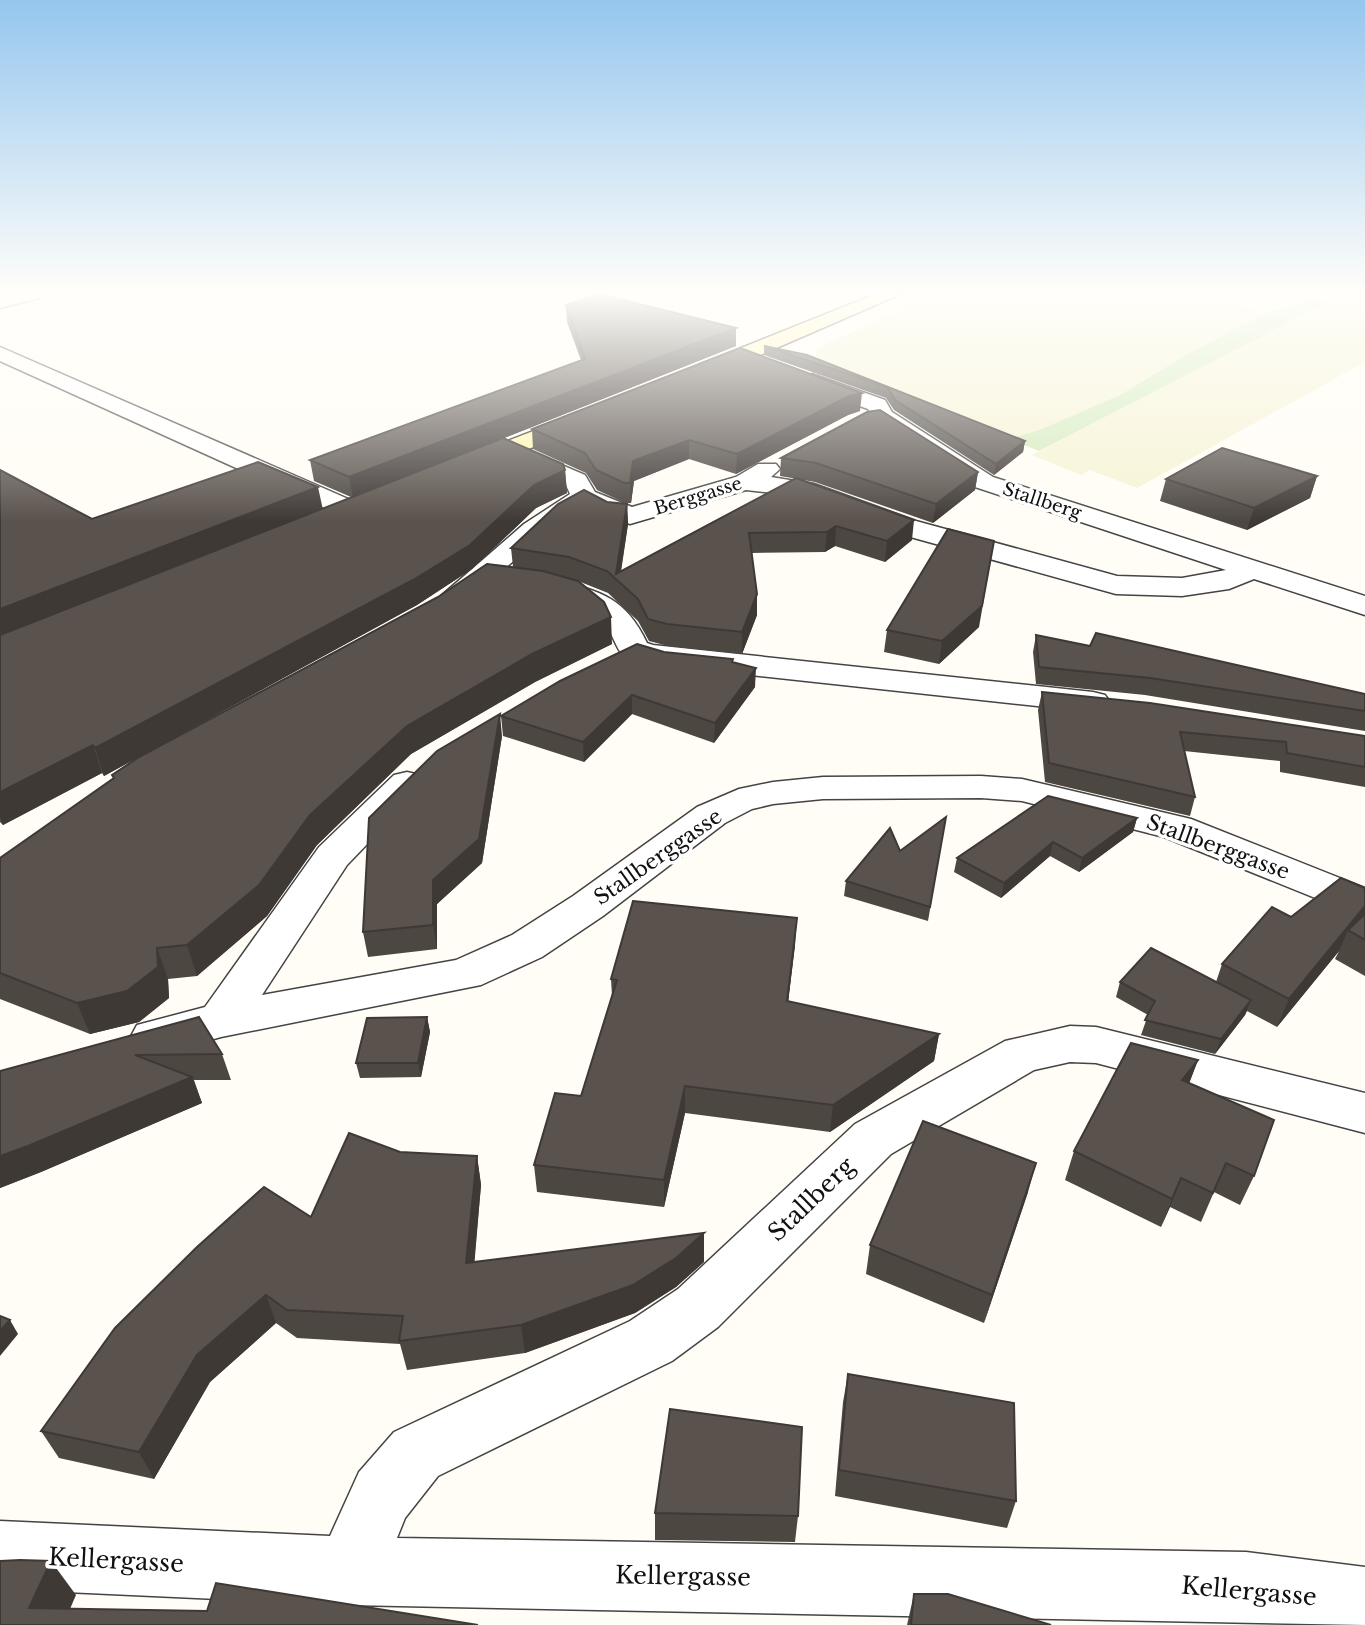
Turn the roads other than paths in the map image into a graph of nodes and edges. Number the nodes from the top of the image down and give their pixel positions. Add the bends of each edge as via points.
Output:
1 (40, 370) edge
2 (706, 370) edge
3 (780, 370) edge
4 (689, 377) edge
5 (598, 413) edge
6 (883, 416) junction
7 (857, 422) edge
8 (507, 449) junction
9 (788, 457) edge
10 (443, 475) edge
11 (745, 482) junction
12 (585, 497) junction
13 (366, 506) joint
14 (315, 526) edge
15 (1251, 570) junction
16 (484, 577) junction
17 (1365, 606) edge
18 (429, 614) edge
19 (1119, 705) edge
20 (437, 757) edge
21 (1365, 904) edge
22 (221, 1020) junction
23 (117, 1048) edge
24 (1365, 1113) edge
25 (0, 1555) edge
26 (349, 1571) junction
27 (1365, 1602) edge

1 - 13 street
2 - 4 main road
3 - 6 street, Stallberg via 877,405
5 - 8 main road
6 - 7 street
6 - 15 street, Stallberg via 984,482
8 - 10 main road
8 - 12 street, Berggasse via 576,480
9 - 11 street, Berggasse
11 - 12 street, Berggasse via 630,516
11 - 15 street via 805,489 906,527 1116,585 1182,587 1229,580
12 - 16 street via 548,516
13 - 14 main road
15 - 17 street, Stallberg
16 - 18 street
16 - 19 street via 591,597 610,608 623,624 621,655
20 - 22 street via 333,856
21 - 22 street, Stallberggasse via 1177,828 1022,790 849,788 773,793 739,801 711,815 527,946 465,974
22 - 23 street, Stallberggasse
24 - 26 street, Stallberg via 1096,1045 1022,1054 998,1064 873,1139 698,1308 660,1334 416,1454 382,1495
25 - 26 street, Kellergasse
26 - 27 street, Kellergasse via 1246,1586

